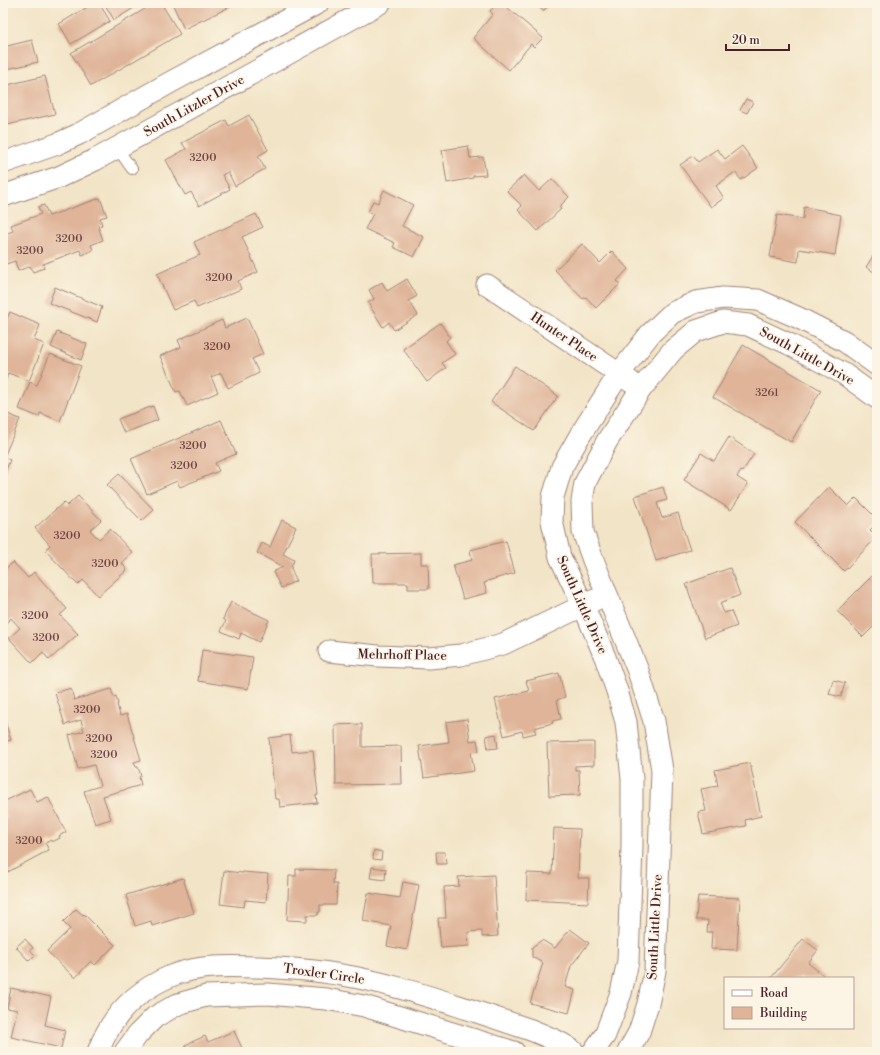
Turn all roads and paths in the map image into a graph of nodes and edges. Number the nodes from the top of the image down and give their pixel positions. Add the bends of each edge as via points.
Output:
1 (318, 3) edge
2 (380, 3) edge
3 (117, 148) junction
4 (3, 164) edge
5 (132, 169) dead end
6 (3, 196) edge
7 (487, 285) dead end
8 (877, 365) edge
9 (619, 374) junction
10 (641, 389) junction
11 (877, 398) edge
12 (606, 594) junction
13 (583, 605) junction
14 (329, 651) dead end
15 (98, 1052) edge
16 (125, 1052) edge
17 (514, 1052) edge
18 (574, 1052) edge
19 (593, 1052) edge
20 (628, 1052) edge

1 - 4 street via 79,134
2 - 3 street, South Litzler Drive
3 - 5 lane
3 - 6 street, South Litzler Drive via 59,176
7 - 9 street, Hunter Place
8 - 9 street, South Little Drive via 844,341 758,300 723,298 696,302 672,313 650,334
9 - 10 street, Hunter Place
9 - 13 street, South Little Drive via 562,468 553,496 552,521 560,557
10 - 11 street, South Little Drive via 673,350 696,331 723,322 748,325 789,344 844,374
10 - 12 street, South Little Drive via 607,441 585,483 582,502 584,532
12 - 13 street, Mehrhoff Place
12 - 20 street, South Little Drive via 638,671 654,721 662,770 655,971 639,1032
13 - 14 street, Mehrhoff Place via 503,644 461,655 429,658
13 - 19 street, South Little Drive via 605,657 626,722 632,779 628,961 622,993 605,1034
15 - 18 street, Troxler Circle via 108,1029 120,1012 151,986 190,970 246,966 342,975 393,986 519,1026 548,1037
16 - 17 street, Troxler Circle via 155,1017 178,1004 206,996 268,994 326,999 364,1006

